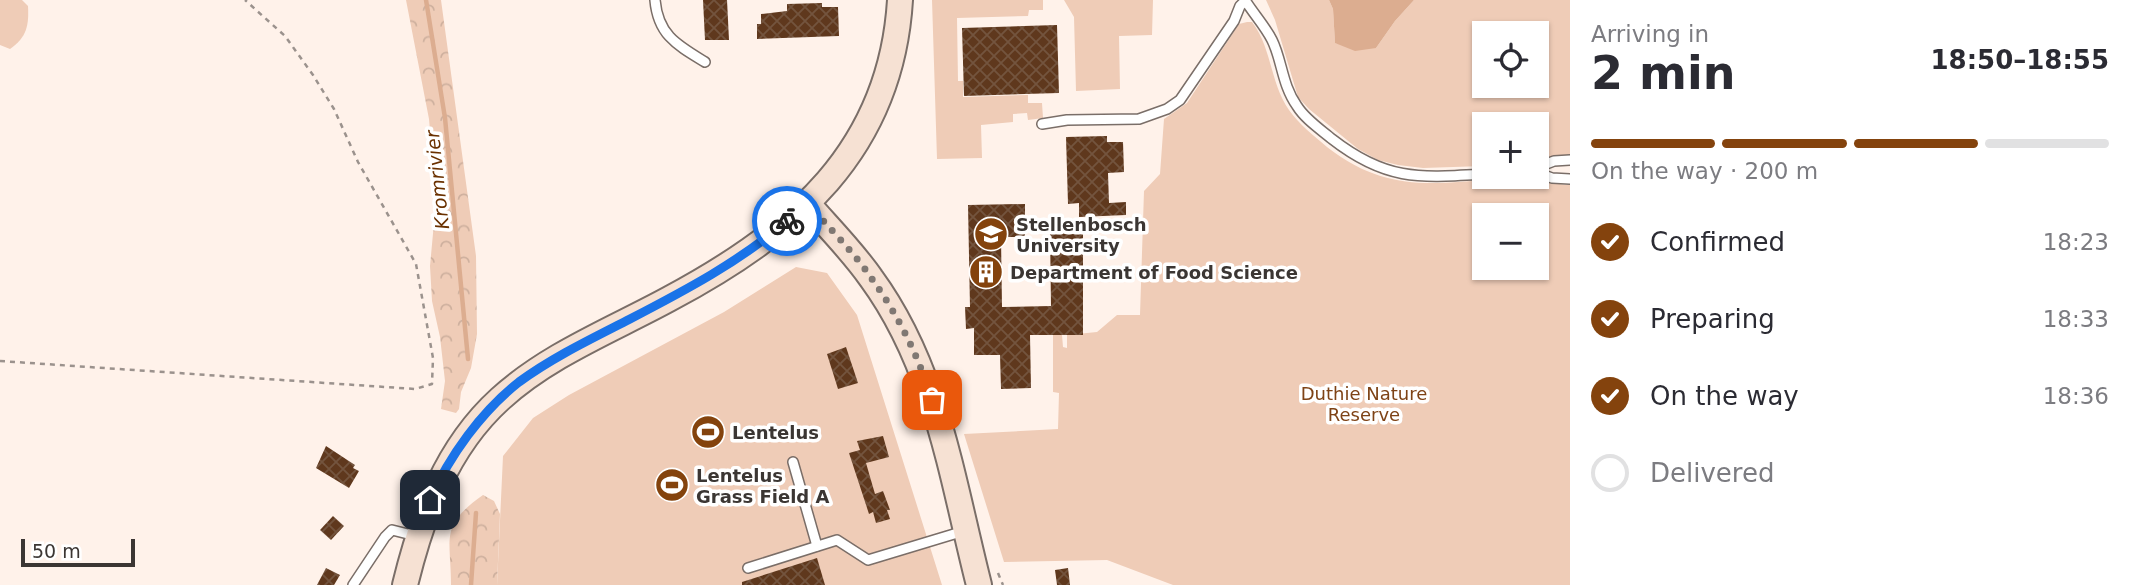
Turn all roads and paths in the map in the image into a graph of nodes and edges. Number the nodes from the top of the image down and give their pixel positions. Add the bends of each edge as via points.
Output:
1 (245, 0) edge
2 (655, 0) edge
3 (900, 0) edge
4 (1245, 0) edge
5 (705, 62) dead end
6 (1042, 124) dead end
7 (1570, 160) edge
8 (1549, 164) edge
9 (1472, 175) edge
10 (1549, 176) edge
11 (1570, 179) edge
12 (808, 204) junction
13 (0, 361) edge
14 (793, 462) dead end
15 (966, 530) junction
16 (417, 536) junction
17 (817, 546) junction
18 (748, 568) dead end
19 (353, 585) edge
20 (405, 585) edge
21 (979, 585) edge

1 - 13 path via 285,36 313,75 416,264 433,358 432,384 415,389
2 - 5 lane via 657,16 669,38
3 - 12 main road via 894,50 868,120 837,173
4 - 6 lane via 1180,100 1167,109 1139,119
4 - 9 lane via 1273,41 1297,106 1357,158 1384,171 1422,178
7 - 8 lane
10 - 11 lane
12 - 15 main road via 871,277 901,325 925,377
12 - 16 main road via 730,265 520,382 479,422 453,458 436,486
14 - 17 lane
15 - 17 lane via 868,560 837,540
15 - 21 main road
16 - 19 lane via 392,530
16 - 20 main road
17 - 18 lane

